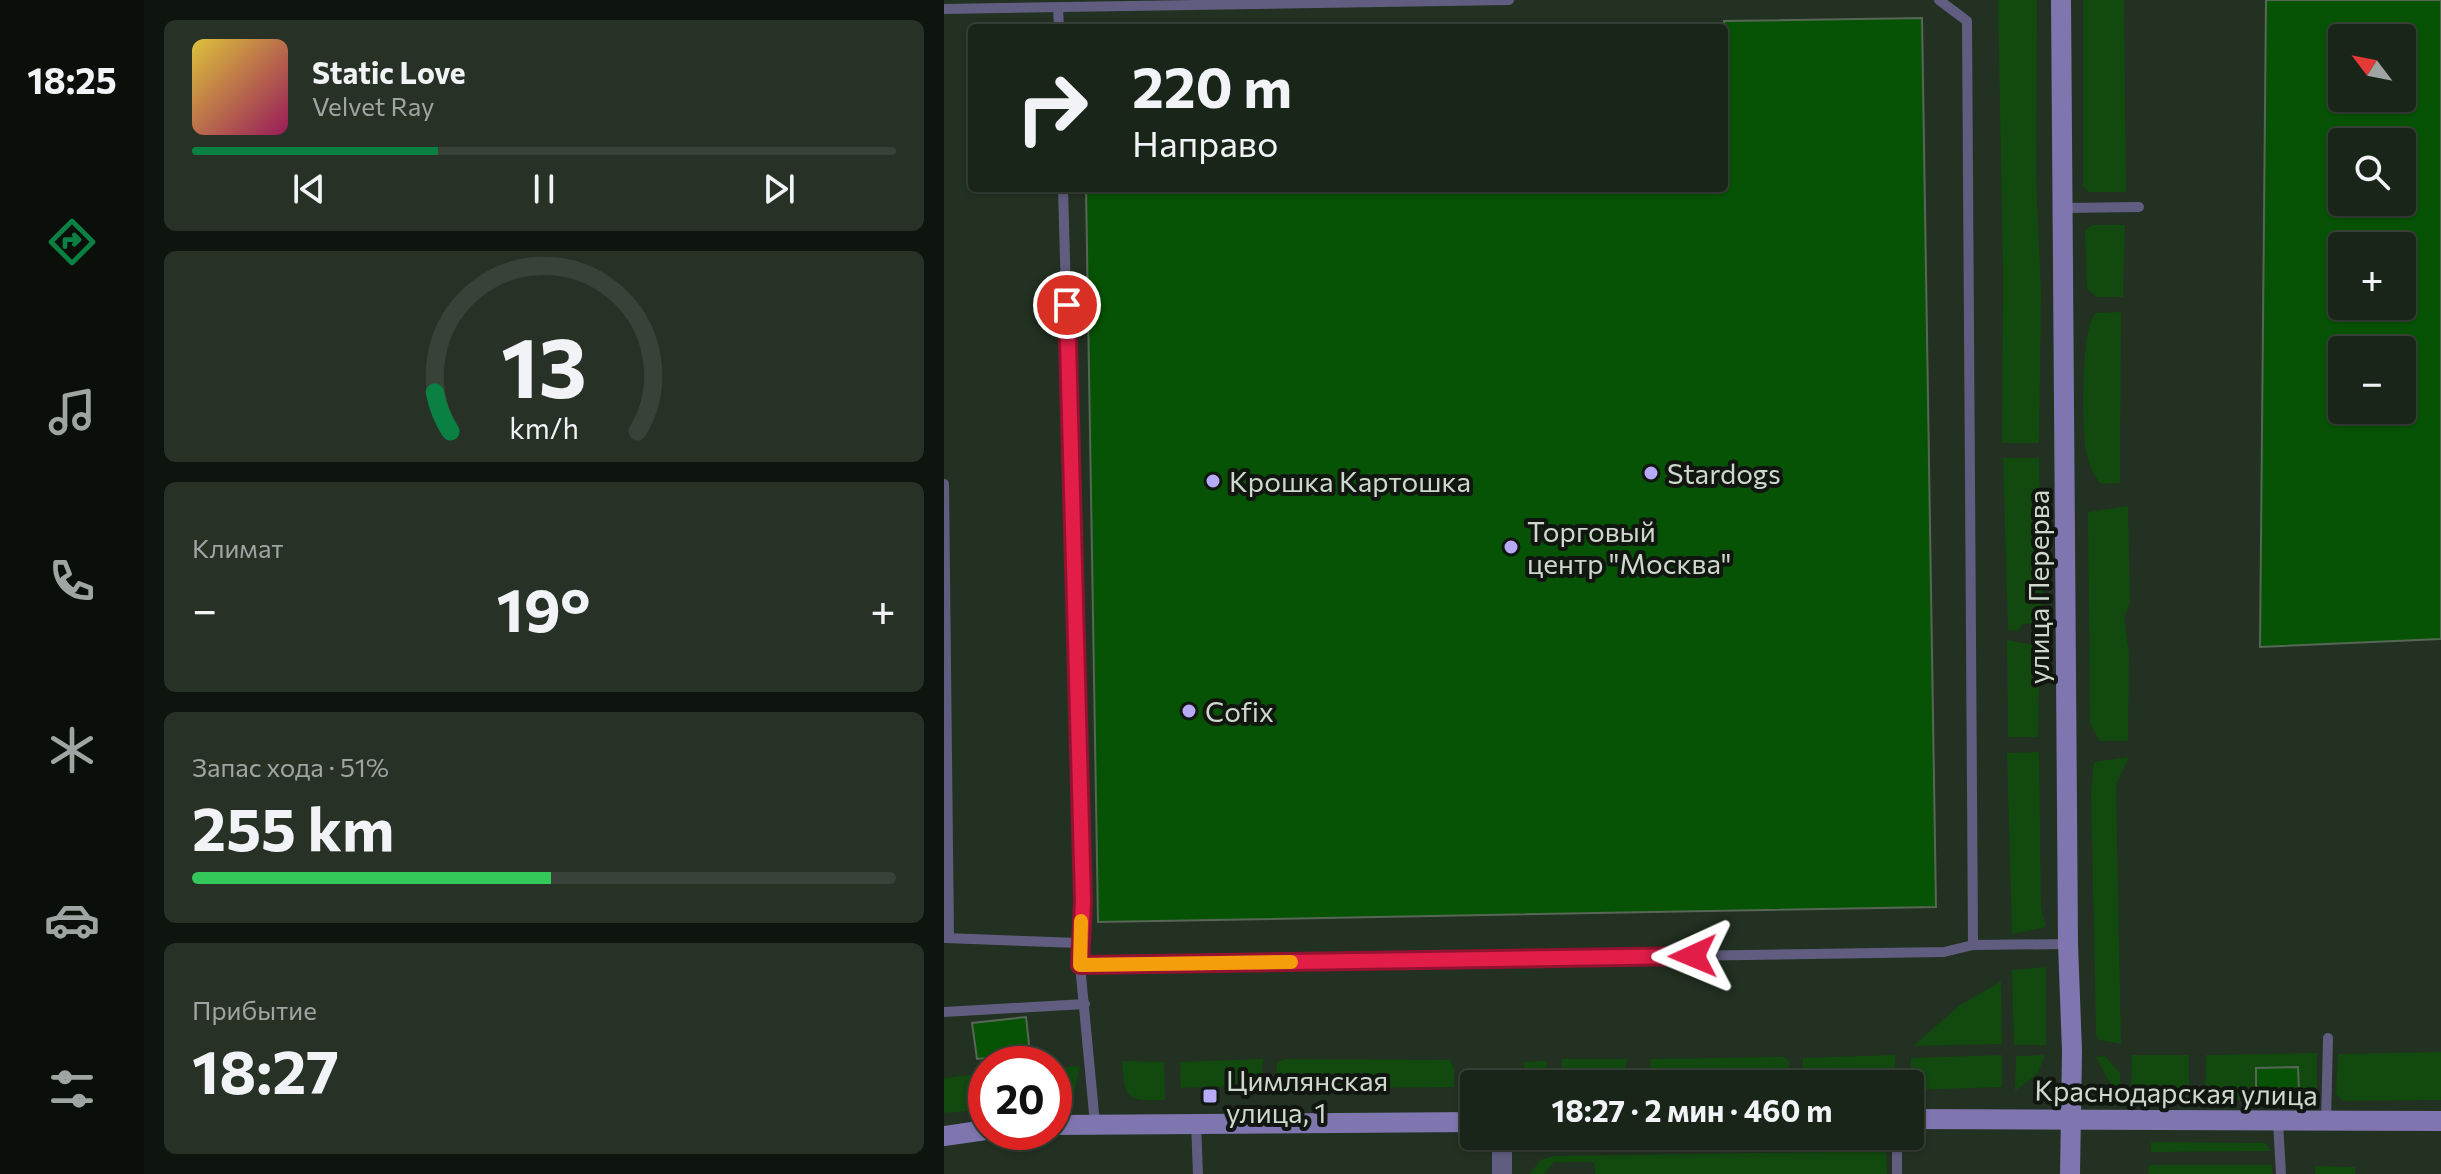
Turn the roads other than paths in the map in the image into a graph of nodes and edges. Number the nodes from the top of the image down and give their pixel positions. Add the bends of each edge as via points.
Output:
1 (1509, 0) edge
2 (1939, 0) edge
3 (2061, 0) edge
4 (1058, 8) junction
5 (944, 9) edge
6 (1059, 24) edge
7 (1063, 192) edge
8 (2139, 207) dead end
9 (2064, 208) junction
10 (944, 484) edge
11 (947, 938) edge
12 (1079, 943) junction
13 (2068, 944) junction
14 (1973, 945) junction
15 (1080, 965) junction
16 (1085, 1004) junction
17 (944, 1012) edge
18 (2328, 1038) dead end
19 (1924, 1119) edge
20 (2069, 1120) junction
21 (2441, 1121) edge
22 (1460, 1122) edge
23 (2278, 1122) junction
24 (2326, 1122) junction
25 (1196, 1123) junction
26 (1095, 1124) junction
27 (1072, 1125) edge
28 (968, 1133) edge
29 (944, 1136) edge
30 (1502, 1150) edge
31 (1897, 1150) edge
32 (1198, 1174) edge
33 (1502, 1174) edge
34 (1897, 1174) edge
35 (2070, 1174) edge
36 (2281, 1174) edge

1 - 4 lane
2 - 14 lane via 1967,21
3 - 9 street, улица Перерва
4 - 5 lane
4 - 6 lane
7 - 12 lane via 1083,901
8 - 9 lane
9 - 13 street, улица Перерва
10 - 11 lane
11 - 12 lane
12 - 15 lane
13 - 14 lane
13 - 20 street, улица Перерва
14 - 15 lane via 1929,952
15 - 16 lane
16 - 17 lane
16 - 26 lane
18 - 24 lane
19 - 20 street, Краснодарская улица
20 - 23 street, Краснодарская улица
20 - 35 street, улица Перерва
21 - 24 street, Краснодарская улица
22 - 25 street
23 - 24 street, Краснодарская улица
23 - 36 lane
25 - 26 street
25 - 32 lane
26 - 27 street
28 - 29 street
30 - 33 street
31 - 34 lane

